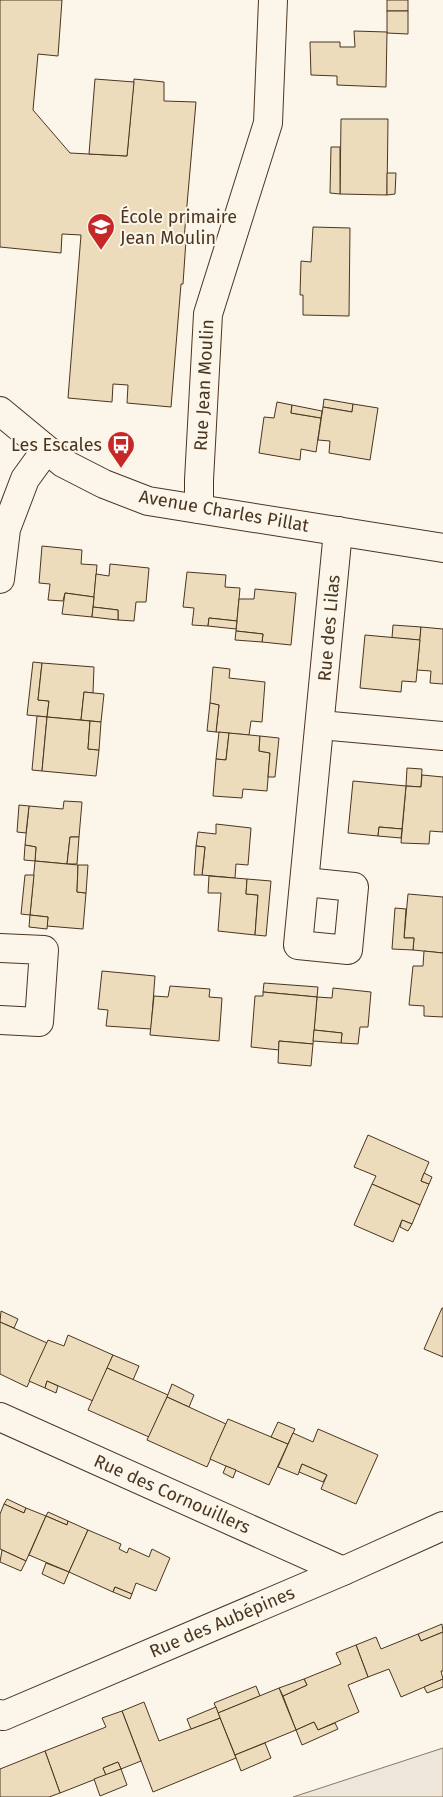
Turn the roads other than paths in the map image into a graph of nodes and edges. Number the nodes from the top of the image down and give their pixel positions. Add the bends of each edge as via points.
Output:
1 (273, 0) edge
2 (0, 411) edge
3 (46, 450) junction
4 (199, 509) junction
5 (338, 531) junction
6 (443, 548) edge
7 (0, 579) edge
8 (320, 725) junction
9 (443, 736) edge
10 (305, 882) dead end
11 (0, 948) edge
12 (0, 1020) edge
13 (0, 1417) edge
14 (443, 1526) edge
15 (343, 1571) junction
16 (0, 1714) edge

1 - 4 street, Rue Jean Moulin via 268,123 208,314
2 - 3 street, Avenue Charles Pillat
3 - 4 street, Avenue Charles Pillat via 63,463 104,484 148,501
3 - 7 street via 25,479 6,529
4 - 5 street, Avenue Charles Pillat
5 - 6 street, Avenue Charles Pillat
5 - 8 street, Rue des Lilas
8 - 9 street
8 - 10 street, Rue des Lilas
11 - 12 street via 44,950 38,1022
13 - 15 street, Rue des Cornouillers
14 - 15 street, Rue des Aubépines
15 - 16 street, Rue des Aubépines via 3,1716

